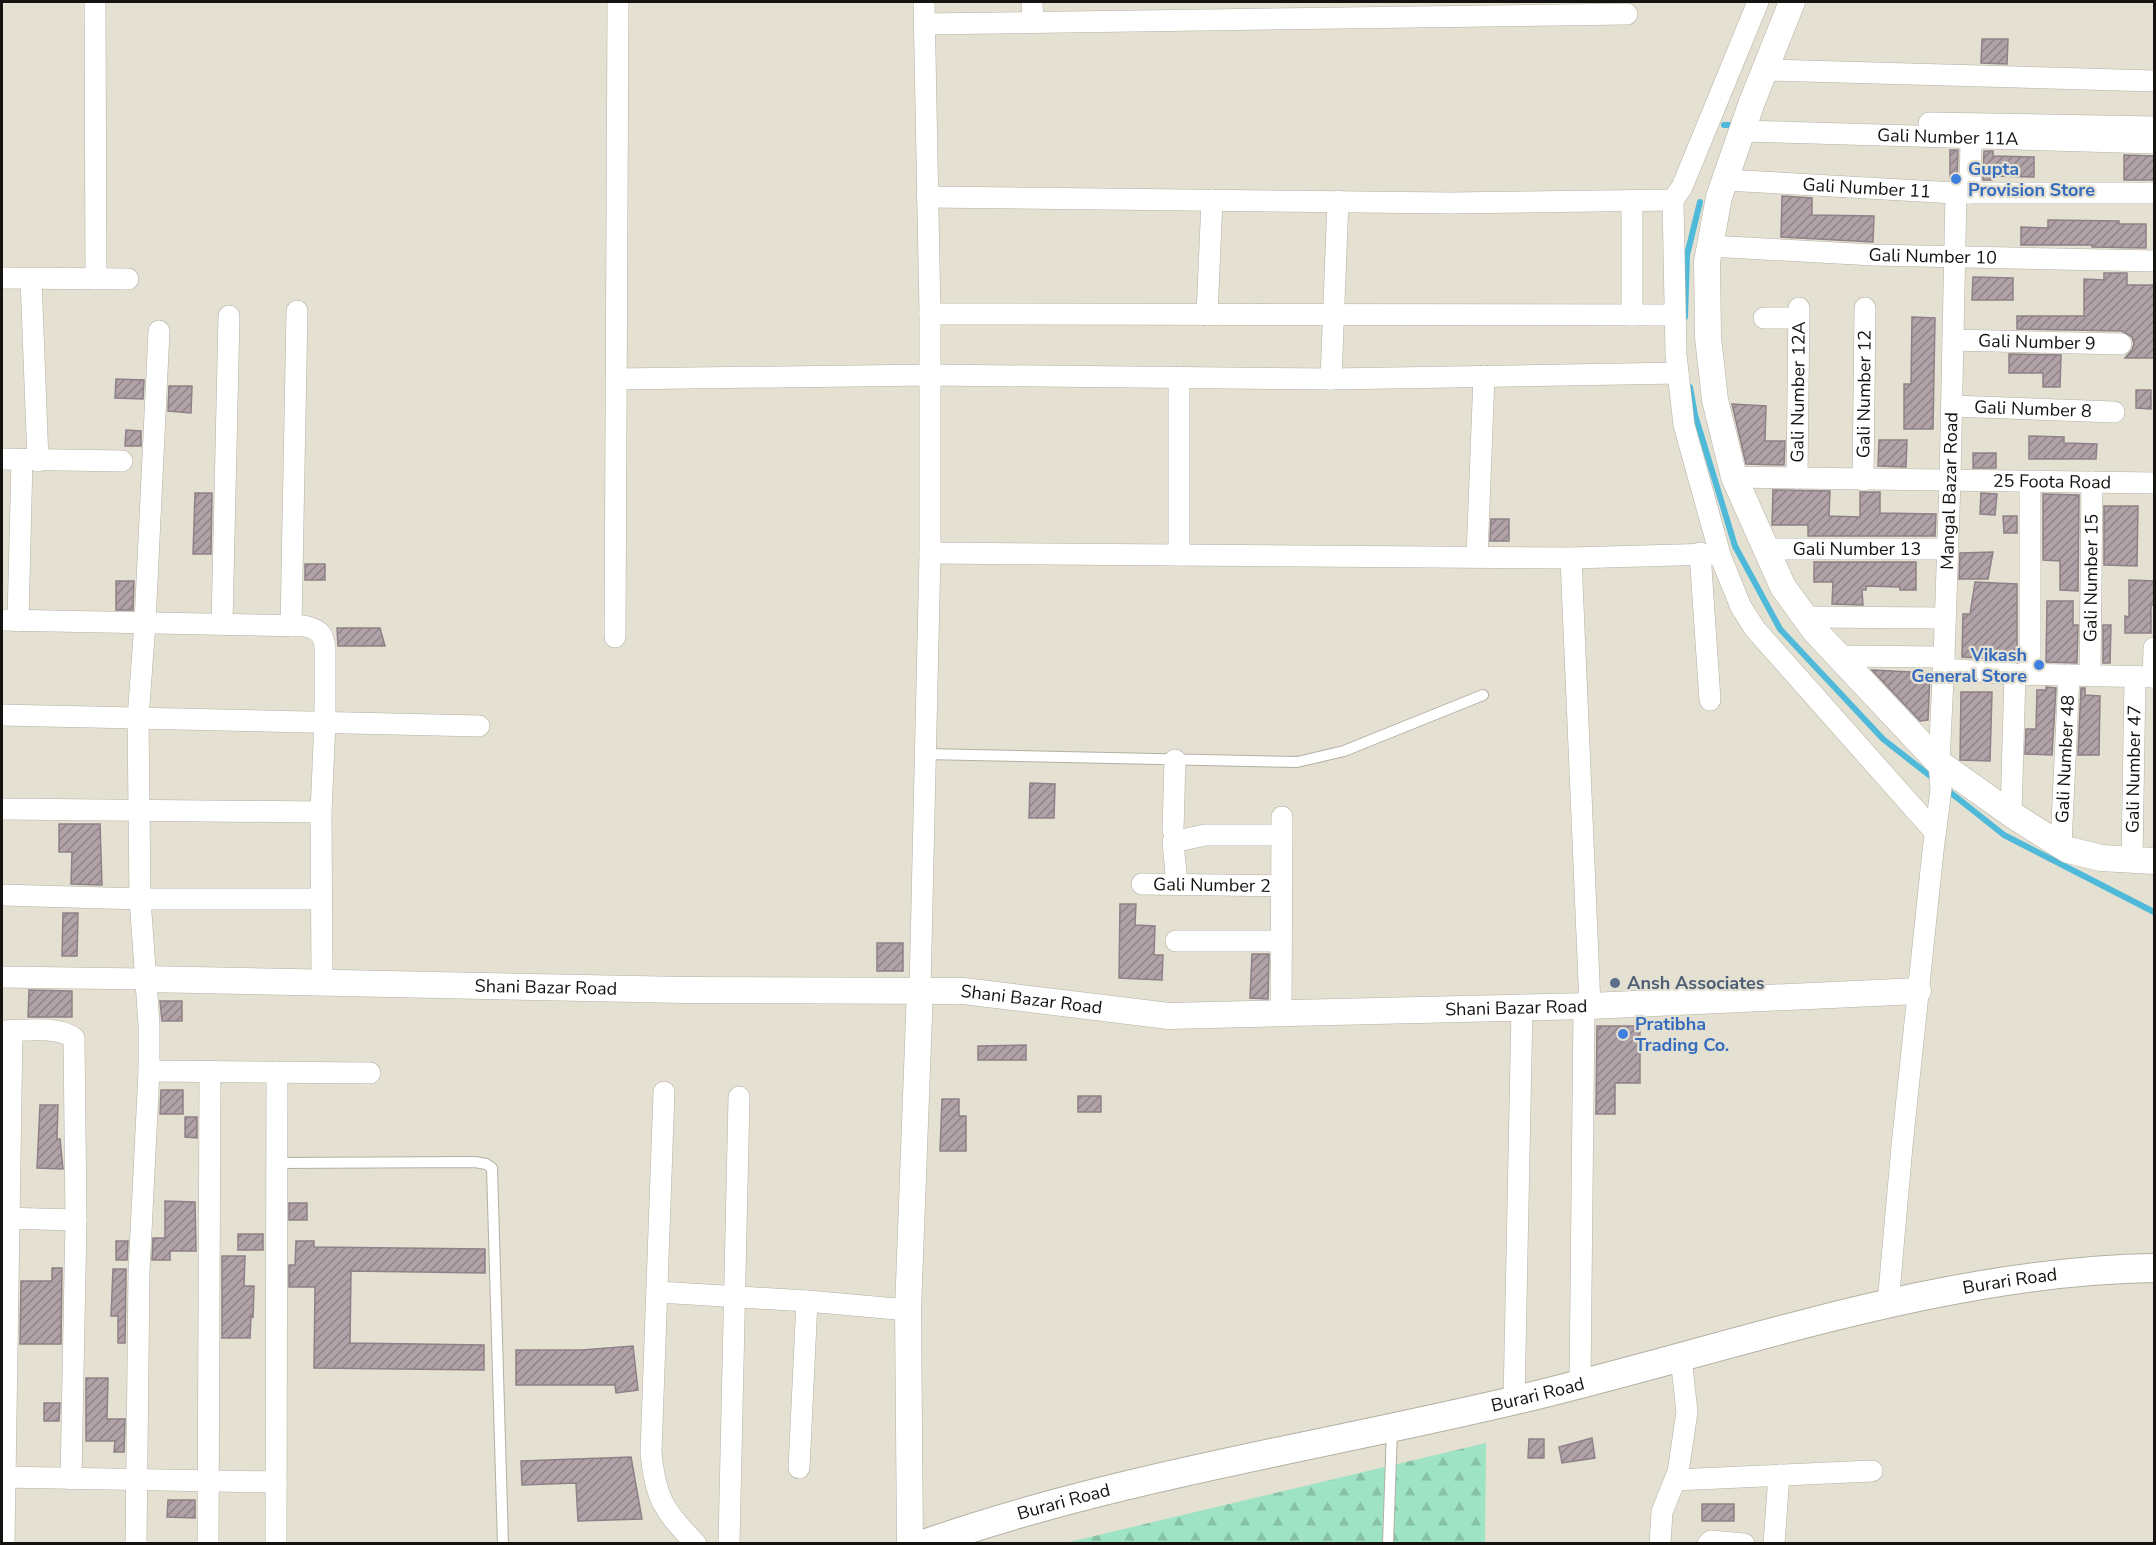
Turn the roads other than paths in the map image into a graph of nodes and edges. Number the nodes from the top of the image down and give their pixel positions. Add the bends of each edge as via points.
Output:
1 (95, 2) edge
2 (618, 2) edge
3 (924, 2) edge
4 (1758, 2) edge
5 (1792, 2) edge
6 (1032, 12) edge
7 (1627, 14) dead end
8 (925, 24) junction
9 (1765, 70) junction
10 (2154, 81) edge
11 (1743, 126) junction
12 (2154, 127) edge
13 (1971, 139) junction
14 (2154, 143) edge
15 (1725, 180) junction
16 (1963, 193) junction
17 (2154, 193) edge
18 (927, 197) junction
19 (1212, 200) junction
20 (1673, 200) junction
21 (1338, 201) junction
22 (1632, 201) junction
23 (1709, 246) junction
24 (1954, 255) junction
25 (2154, 261) edge
26 (2, 278) edge
27 (31, 279) junction
28 (96, 279) junction
29 (128, 279) dead end
30 (1864, 308) dead end
31 (297, 311) dead end
32 (930, 314) junction
33 (1207, 315) junction
34 (1334, 315) junction
35 (1632, 315) junction
36 (1675, 315) junction
37 (230, 316) dead end
38 (1764, 318) dead end
39 (159, 331) dead end
40 (1953, 340) junction
41 (2121, 344) dead end
42 (1678, 373) junction
43 (930, 375) junction
44 (1484, 376) junction
45 (1179, 377) junction
46 (616, 379) junction
47 (1331, 379) junction
48 (1952, 406) junction
49 (2114, 412) dead end
50 (21, 460) edge
51 (122, 461) dead end
52 (1734, 477) junction
53 (1797, 478) junction
54 (1863, 480) junction
55 (1950, 481) junction
56 (2030, 482) junction
57 (2092, 482) junction
58 (2154, 483) edge
59 (1766, 549) junction
60 (1948, 549) junction
61 (930, 554) junction
62 (1179, 555) junction
63 (1710, 555) junction
64 (1477, 557) junction
65 (1571, 558) junction
66 (1804, 616) junction
67 (1946, 618) junction
68 (10, 621) edge
69 (145, 623) junction
70 (222, 624) junction
71 (291, 626) junction
72 (615, 637) dead end
73 (2154, 648) edge
74 (1839, 656) junction
75 (1944, 663) junction
76 (2022, 674) junction
77 (2069, 675) junction
78 (2090, 676) junction
79 (2147, 677) edge
80 (1483, 695) dead end
81 (1710, 700) dead end
82 (2, 715) edge
83 (138, 718) junction
84 (325, 721) junction
85 (479, 726) dead end
86 (925, 754) junction
87 (1175, 760) junction
88 (1939, 763) junction
89 (2, 809) edge
90 (140, 810) junction
91 (321, 812) junction
92 (2011, 814) junction
93 (1936, 823) junction
94 (1173, 830) dead end
95 (2061, 845) junction
96 (2147, 865) edge
97 (1142, 884) dead end
98 (1177, 884) junction
99 (1282, 886) junction
100 (2, 895) edge
101 (140, 898) junction
102 (321, 898) junction
103 (1176, 941) dead end
104 (1281, 941) junction
105 (2, 977) edge
106 (144, 979) junction
107 (322, 981) junction
108 (920, 990) junction
109 (1918, 991) junction
110 (1587, 1006) junction
111 (1522, 1008) junction
112 (1281, 1014) junction
113 (7, 1031) edge
114 (148, 1071) junction
115 (210, 1071) junction
116 (277, 1072) junction
117 (370, 1073) dead end
118 (664, 1092) dead end
119 (739, 1096) dead end
120 (277, 1163) junction
121 (5, 1218) edge
122 (76, 1220) junction
123 (2154, 1268) edge
124 (658, 1292) junction
125 (735, 1296) junction
126 (807, 1301) junction
127 (1888, 1304) junction
128 (908, 1310) junction
129 (1681, 1358) junction
130 (1580, 1385) junction
131 (1514, 1401) junction
132 (1392, 1429) junction
133 (799, 1468) dead end
134 (1872, 1471) dead end
135 (1779, 1475) junction
136 (3, 1477) edge
137 (71, 1479) junction
138 (135, 1480) junction
139 (1675, 1480) junction
140 (209, 1482) junction
141 (276, 1482) junction
142 (4, 1544) edge
143 (136, 1544) edge
144 (208, 1544) edge
145 (276, 1544) edge
146 (502, 1544) edge
147 (696, 1544) edge
148 (729, 1544) edge
149 (910, 1544) edge
150 (924, 1544) edge
151 (1388, 1544) edge
152 (1659, 1544) edge
153 (1708, 1544) edge
154 (1744, 1544) edge
155 (1774, 1544) edge

1 - 28 street
2 - 46 street
3 - 8 street
4 - 20 street via 1682,187
5 - 9 street
6 - 7 street
6 - 8 street
8 - 18 street
9 - 10 street
9 - 11 street
11 - 12 street
11 - 13 street, Gali Number 11A
11 - 15 street
13 - 14 street, Gali Number 11A
13 - 16 street, Mangal Bazar Road
15 - 16 street, Gali Number 11
15 - 23 street
16 - 17 street, Gali Number 11
16 - 24 street, Mangal Bazar Road
18 - 19 street
18 - 32 street
19 - 21 street
19 - 33 street
20 - 22 street
20 - 36 street
21 - 22 street
21 - 34 street
22 - 35 street
23 - 24 street, Gali Number 10
23 - 52 street via 1710,364
24 - 25 street, Gali Number 10
24 - 40 street, Mangal Bazar Road
26 - 27 street
27 - 28 street
27 - 50 street
28 - 29 street
30 - 54 street, Gali Number 12
31 - 71 street
32 - 33 street
32 - 43 street
33 - 34 street
34 - 35 street
34 - 47 street
35 - 36 street
36 - 42 street
37 - 70 street
38 - 53 street, Gali Number 12A via 1799,313
39 - 69 street
40 - 41 street, Gali Number 9
40 - 48 street, Mangal Bazar Road
42 - 44 street
42 - 63 street via 1684,425
43 - 45 street
43 - 46 street
43 - 61 street
44 - 47 street
44 - 64 street
45 - 47 street
45 - 62 street
46 - 72 street
48 - 49 street, Gali Number 8
48 - 55 street, Mangal Bazar Road
50 - 51 street
50 - 68 street
52 - 53 street, 25 Foota Road
52 - 59 street
53 - 54 street, 25 Foota Road
54 - 55 street, 25 Foota Road
55 - 56 street, 25 Foota Road
55 - 60 street, Mangal Bazar Road
56 - 57 street, 25 Foota Road
56 - 76 street
57 - 58 street, 25 Foota Road
57 - 78 street, Gali Number 15
59 - 60 street, Gali Number 13
59 - 66 street via 1783,587
60 - 67 street, Mangal Bazar Road
61 - 62 street
61 - 86 street
62 - 64 street
63 - 65 street
63 - 81 street
63 - 93 street via 1755,629
64 - 65 street
65 - 110 street
66 - 67 street
66 - 74 street
67 - 75 street, Mangal Bazar Road
68 - 69 street
69 - 70 street
69 - 83 street
70 - 71 street
71 - 84 street via 316,629 324,636
73 - 79 street, Gali Number 47
74 - 75 street
74 - 88 street
75 - 76 street
75 - 88 street, Mangal Bazar Road
76 - 77 street
76 - 92 street
77 - 78 street
77 - 95 street, Gali Number 48
78 - 79 street
79 - 96 street, Gali Number 47
80 - 87 lane via 1344,752 1297,762
82 - 83 street
83 - 84 street
83 - 90 street
84 - 85 street
84 - 91 street
86 - 87 lane
86 - 108 street
87 - 94 street
88 - 92 street
88 - 93 street, Mangal Bazar Road via 1941,789
89 - 90 street
90 - 91 street
90 - 101 street
91 - 102 street
92 - 95 street
93 - 109 street, Mangal Bazar Road
95 - 96 street via 2085,854
97 - 98 street, Gali Number 2
98 - 99 street, Gali Number 2
98 - 99 street via 1173,842 1281,826
99 - 104 street
100 - 101 street
101 - 102 street
101 - 106 street
102 - 107 street
103 - 104 street
104 - 112 street
105 - 106 street
106 - 107 street, Shani Bazar Road
106 - 114 street
107 - 108 street, Shani Bazar Road via 685,990
108 - 112 street, Shani Bazar Road via 963,991 1169,1016
108 - 128 street
109 - 110 street, Shani Bazar Road
109 - 127 street, Mangal Bazar Road
110 - 111 street, Shani Bazar Road
110 - 130 street
111 - 112 street, Shani Bazar Road
111 - 131 street
113 - 121 street
113 - 122 street via 56,1031 74,1038
114 - 115 street
114 - 138 street
115 - 116 street
115 - 140 street
116 - 117 street
116 - 120 street
118 - 124 street
119 - 125 street
120 - 141 street
120 - 146 lane via 475,1162 492,1168
121 - 122 street
121 - 136 street
122 - 137 street
123 - 127 main road, Burari Road via 2056,1274
124 - 125 street
124 - 147 street via 653,1477 664,1507
125 - 126 street
125 - 148 street
126 - 128 street
126 - 133 street
127 - 129 main road, Burari Road
128 - 149 street
129 - 130 main road, Burari Road
129 - 139 street via 1687,1412
130 - 131 main road, Burari Road
131 - 132 main road, Burari Road
132 - 150 main road, Burari Road via 1081,1496 979,1524
132 - 151 lane
134 - 135 street
135 - 139 street
135 - 155 street
136 - 137 street
136 - 142 street
137 - 138 street
138 - 140 street
138 - 143 street
139 - 152 street via 1662,1512
140 - 141 street
140 - 144 street
141 - 145 street
153 - 154 street

